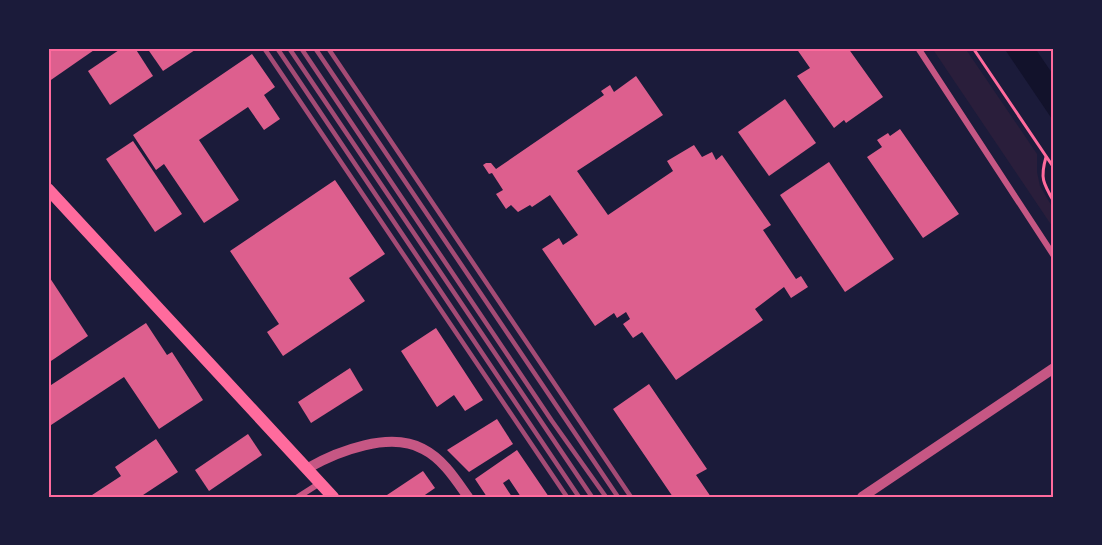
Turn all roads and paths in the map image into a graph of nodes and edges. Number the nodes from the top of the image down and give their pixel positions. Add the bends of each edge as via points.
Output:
1 (918, 48) edge
2 (972, 48) edge
3 (1046, 157) junction
4 (1054, 168) edge
5 (48, 189) edge
6 (1054, 202) edge
7 (1054, 256) edge
8 (1054, 368) edge
9 (308, 468) junction
10 (321, 483) junction
11 (298, 497) edge
12 (333, 497) edge
13 (468, 497) edge
14 (862, 497) edge

1 - 7 street
2 - 3 path
3 - 4 path
3 - 6 path via 1041,172
5 - 9 main road
8 - 14 street
9 - 10 main road
9 - 13 street via 375,442 401,443 423,448 437,459
10 - 11 street
10 - 12 main road

